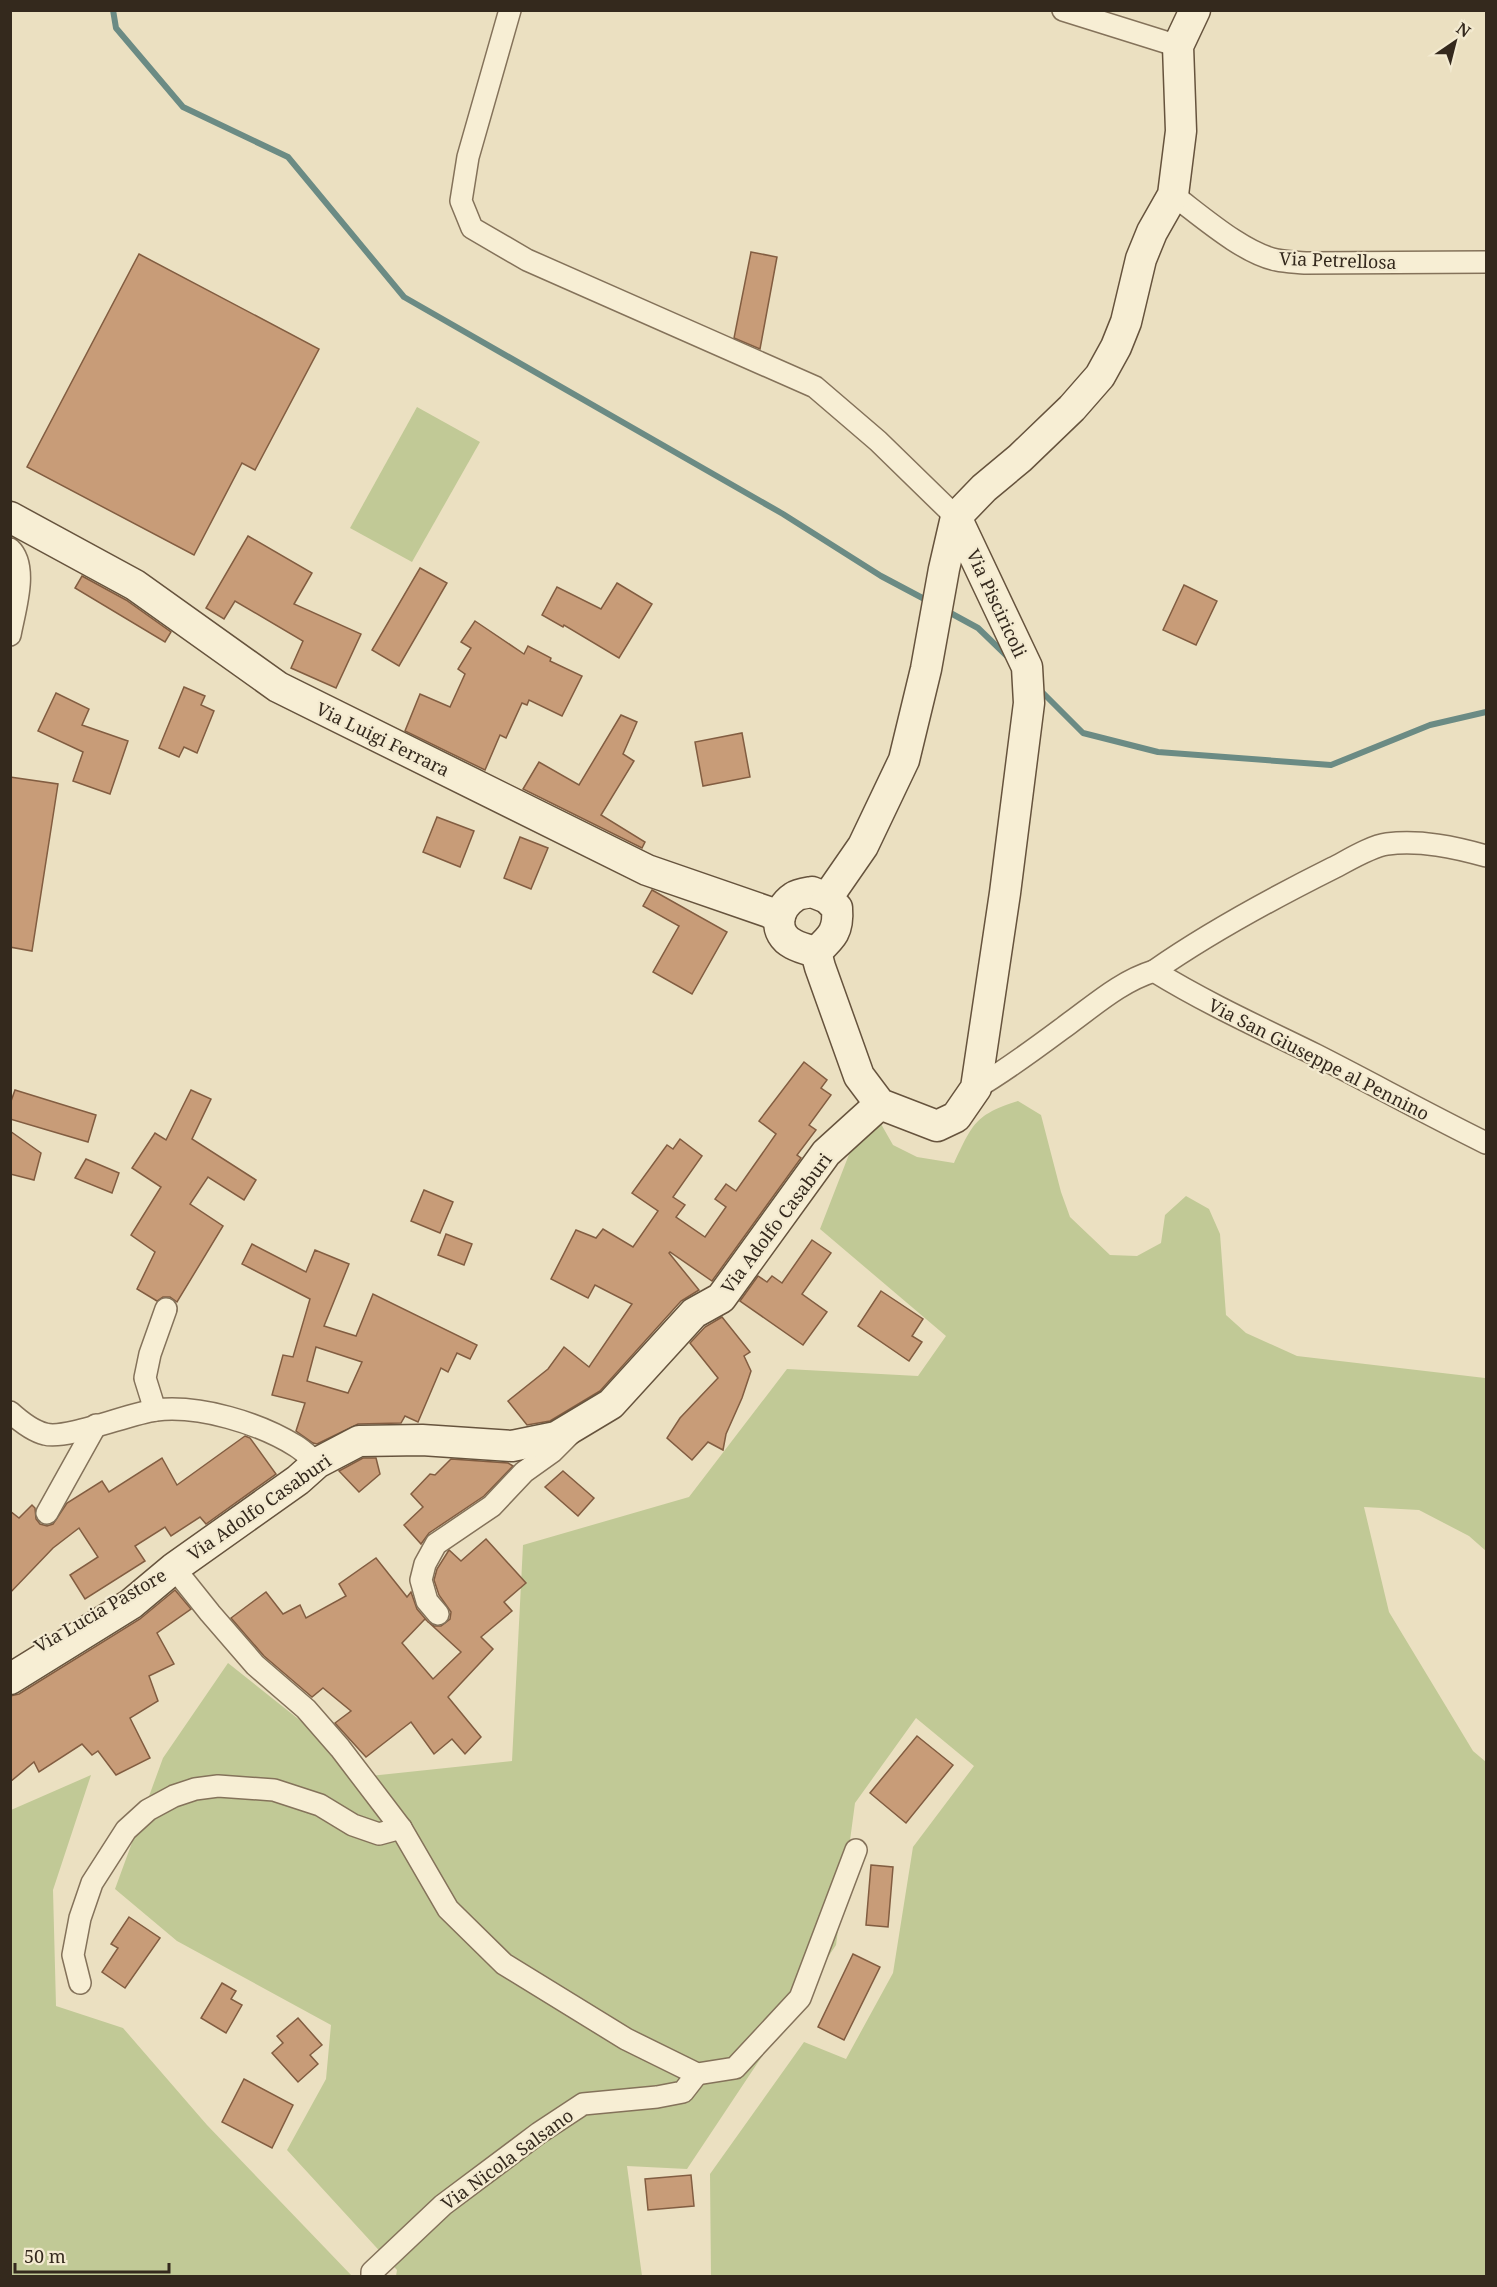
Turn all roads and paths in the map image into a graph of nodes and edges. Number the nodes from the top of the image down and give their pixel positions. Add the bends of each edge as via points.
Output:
1 (510, 10) edge
2 (1063, 10) edge
3 (1195, 10) edge
4 (1178, 46) junction
5 (1173, 195) junction
6 (1486, 262) edge
7 (10, 517) edge
8 (961, 527) junction
9 (10, 549) edge
10 (10, 635) edge
11 (1486, 856) edge
12 (827, 898) junction
13 (780, 916) junction
14 (816, 952) junction
15 (1154, 971) junction
16 (976, 1088) junction
17 (880, 1104) junction
18 (1486, 1143) edge
19 (166, 1309) dead end
20 (155, 1410) junction
21 (10, 1412) edge
22 (582, 1421) junction
23 (96, 1425) junction
24 (317, 1463) junction
25 (47, 1513) dead end
26 (174, 1568) junction
27 (438, 1614) dead end
28 (10, 1661) edge
29 (10, 1678) edge
30 (401, 1828) junction
31 (856, 1850) dead end
32 (80, 1983) dead end
33 (697, 2074) junction
34 (372, 2277) edge

1 - 8 street via 460,201 472,228 527,260 815,387 878,441
2 - 4 street
3 - 4 street
4 - 5 street via 1181,131
5 - 6 street, Via Petrellosa via 1217,228 1275,260
5 - 8 street via 1141,259 1126,322 1100,376 1072,408 984,488
7 - 13 street, Via Luigi Ferrara via 135,585 278,687 647,870
8 - 12 street via 944,568 904,760 863,846
8 - 16 street, Via Pisciricoli via 1027,667 1029,703
9 - 10 street via 21,569
11 - 15 street via 1455,847 1384,844 1292,889 1193,944
12 - 13 street via 812,892 795,896
12 - 14 street via 837,908 838,920 831,939
13 - 14 street via 778,927 786,939
14 - 17 street via 859,1076
15 - 16 street via 1113,991
15 - 18 street, Via San Giuseppe al Pennino via 1198,998
16 - 17 street via 956,1117 937,1126
17 - 22 street, Via Adolfo Casaburi via 826,1153 722,1298 694,1313 611,1404
19 - 20 street via 145,1377
20 - 23 street
20 - 24 street via 187,1409 235,1420 297,1446
21 - 23 street via 46,1435
22 - 24 street, Via Adolfo Casaburi via 556,1437 512,1446 422,1440 359,1441
22 - 27 street via 492,1506 436,1544 421,1580 427,1601
23 - 25 street
24 - 26 street, Via Adolfo Casaburi
26 - 28 street, Via Lucia Pastore via 135,1586
26 - 29 street, Via Lucia Pastore via 131,1604
26 - 30 street via 255,1665 306,1709
30 - 32 street via 379,1834 353,1825 320,1805 274,1790 218,1786 174,1796 148,1810 126,1830 92,1883 74,1955
30 - 33 street via 448,1909 504,1964 626,2039
31 - 33 street via 800,1998 735,2068
33 - 34 street, Via Nicola Salsano via 683,2092 583,2104 443,2205 372,2272

